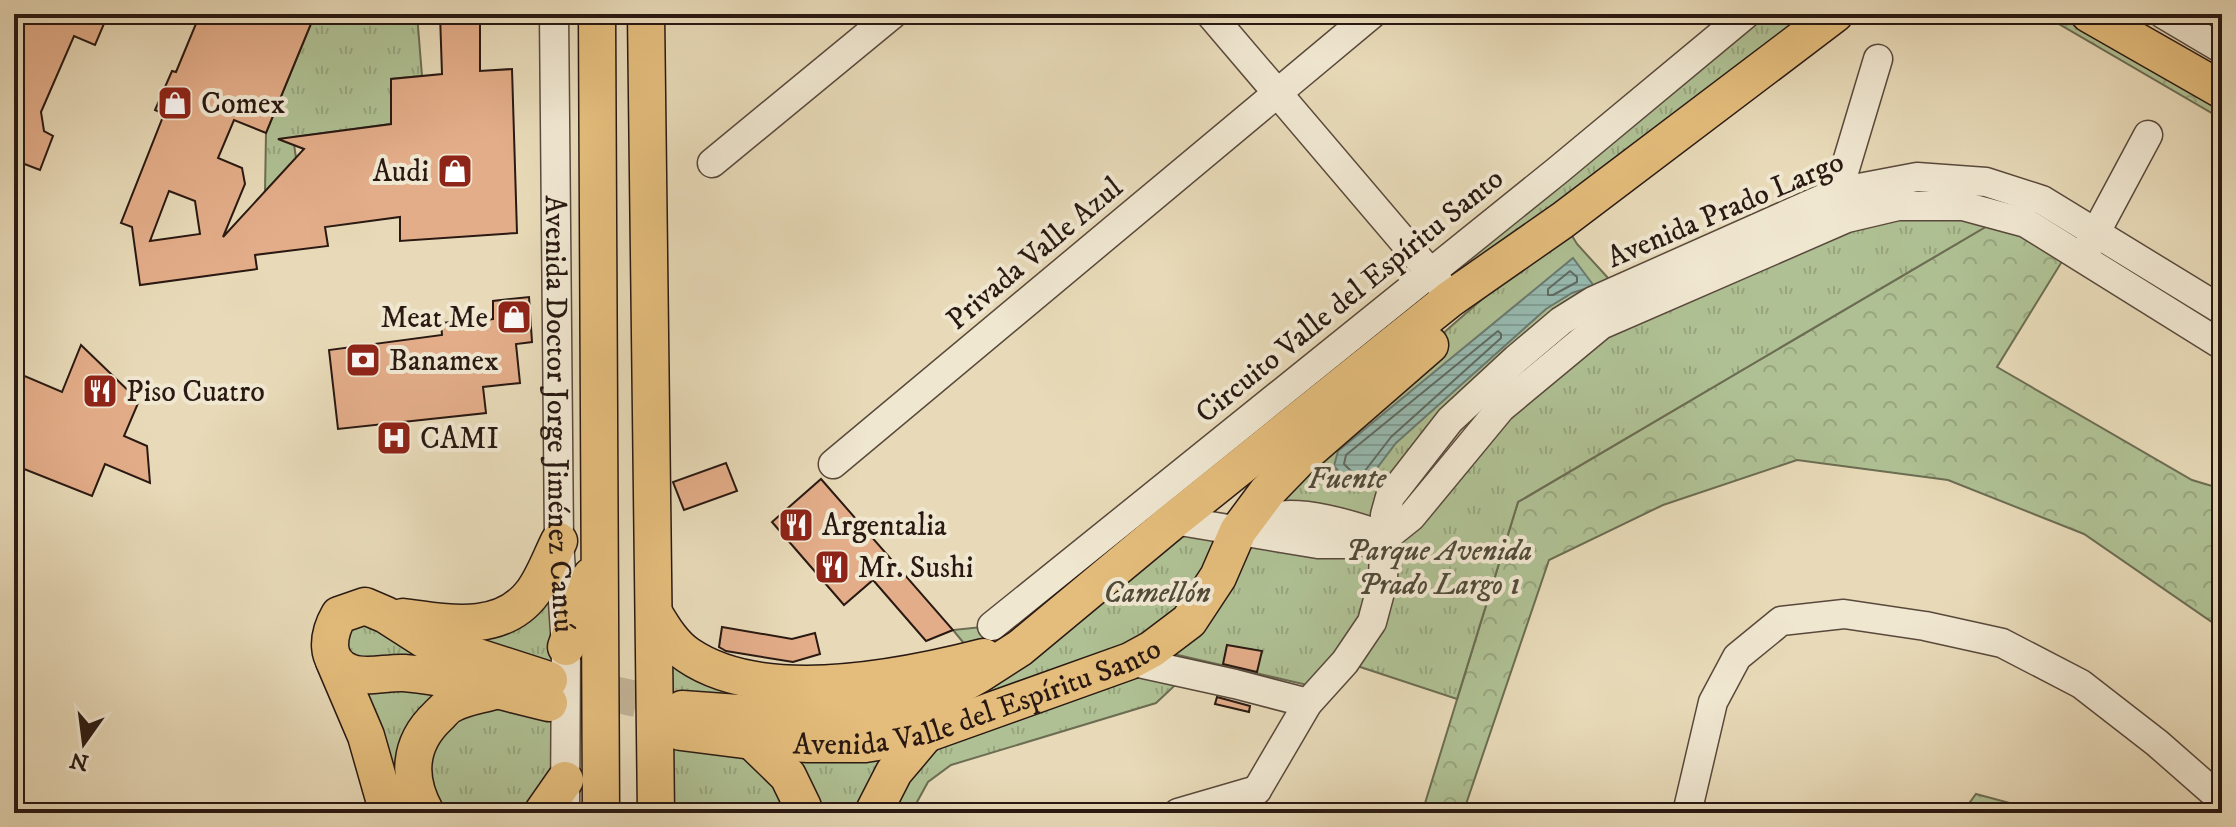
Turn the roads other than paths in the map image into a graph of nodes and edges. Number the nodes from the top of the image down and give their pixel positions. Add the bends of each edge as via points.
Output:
1 (554, 14) edge
2 (597, 14) edge
3 (646, 14) edge
4 (893, 14) edge
5 (1210, 14) edge
6 (1372, 14) edge
7 (1746, 14) edge
8 (1835, 14) edge
9 (2089, 14) edge
10 (2163, 14) edge
11 (2222, 49) edge
12 (1878, 59) dead end
13 (2222, 90) edge
14 (1278, 94) junction
15 (2148, 135) dead end
16 (712, 163) dead end
17 (1838, 192) junction
18 (1563, 220) junction
19 (1797, 225) junction
20 (2089, 244) junction
21 (1443, 287) junction
22 (2222, 310) edge
23 (2222, 345) edge
24 (833, 464) dead end
25 (1174, 520) junction
26 (1238, 531) junction
27 (1386, 537) junction
28 (559, 541) junction
29 (599, 552) junction
30 (654, 613) junction
31 (386, 615) junction
32 (992, 626) dead end
33 (566, 647) junction
34 (1020, 648) junction
35 (1141, 655) junction
36 (334, 661) junction
37 (496, 690) junction
38 (1314, 696) junction
39 (926, 734) junction
40 (752, 741) junction
41 (655, 757) junction
42 (565, 797) edge
43 (2222, 800) edge
44 (1258, 802) edge
45 (388, 813) edge
46 (426, 813) edge
47 (542, 813) edge
48 (601, 813) edge
49 (656, 813) edge
50 (666, 813) edge
51 (803, 813) edge
52 (873, 813) edge
53 (1178, 813) edge
54 (1687, 813) edge

1 - 28 street, Avenida Doctor Jorge Jiménez Cantú
2 - 29 main road, Avenida Doctor Jorge Jiménez Cantú
3 - 30 main road
4 - 16 street
5 - 14 street
6 - 14 street, Privada Valle Azul
7 - 21 street, Circuito Valle del Espíritu Santo via 1557,171
8 - 18 main road, Avenida Valle del Espíritu Santo
9 - 13 main road
10 - 11 street
12 - 17 street
14 - 21 street
14 - 24 street, Privada Valle Azul
15 - 20 street
17 - 19 street, Avenida Prado Largo
17 - 20 street, Avenida Prado Largo via 1917,177 1986,182 2042,200
18 - 21 main road, Avenida Valle del Espíritu Santo
18 - 26 main road, Avenida Valle del Espíritu Santo via 1511,274 1299,459
19 - 20 street, Avenida Prado Largo via 1898,206 1963,206
19 - 27 street, Avenida Prado Largo via 1601,325 1501,408 1411,517
20 - 22 street, Avenida Prado Largo
20 - 23 street, Avenida Prado Largo
21 - 25 main road, Avenida Valle del Espíritu Santo
21 - 32 street, Circuito Valle del Espíritu Santo
25 - 26 street
25 - 34 main road, Avenida Valle del Espíritu Santo
26 - 27 street via 1269,517 1296,516
26 - 35 main road, Avenida Valle del Espíritu Santo via 1218,577 1189,621
27 - 38 street via 1383,581 1372,622
28 - 31 main road via 533,593 505,616 474,624
28 - 33 street, Avenida Doctor Jorge Jiménez Cantú
29 - 33 main road
29 - 48 main road, Avenida Doctor Jorge Jiménez Cantú
30 - 34 main road via 687,654 710,667 769,681 857,682 954,666
30 - 41 main road
31 - 36 main road via 365,606 339,615 329,639
31 - 37 main road via 425,640 549,692
33 - 42 street, Avenida Doctor Jorge Jiménez Cantú
34 - 40 main road, Avenida Valle del Espíritu Santo via 939,697 877,713 681,720
35 - 38 street via 1235,684
35 - 39 main road, Avenida Valle del Espíritu Santo
36 - 37 main road via 365,675 406,673
36 - 45 main road via 366,736
37 - 46 main road via 451,704 426,727 411,767
38 - 44 street
39 - 40 main road, Avenida Valle del Espíritu Santo via 865,744
39 - 52 main road via 894,772
40 - 51 main road via 788,776
41 - 49 main road
41 - 50 main road
42 - 47 main road
43 - 54 street via 2081,684 2002,643 1844,614 1781,621 1737,657 1713,702
44 - 53 street

